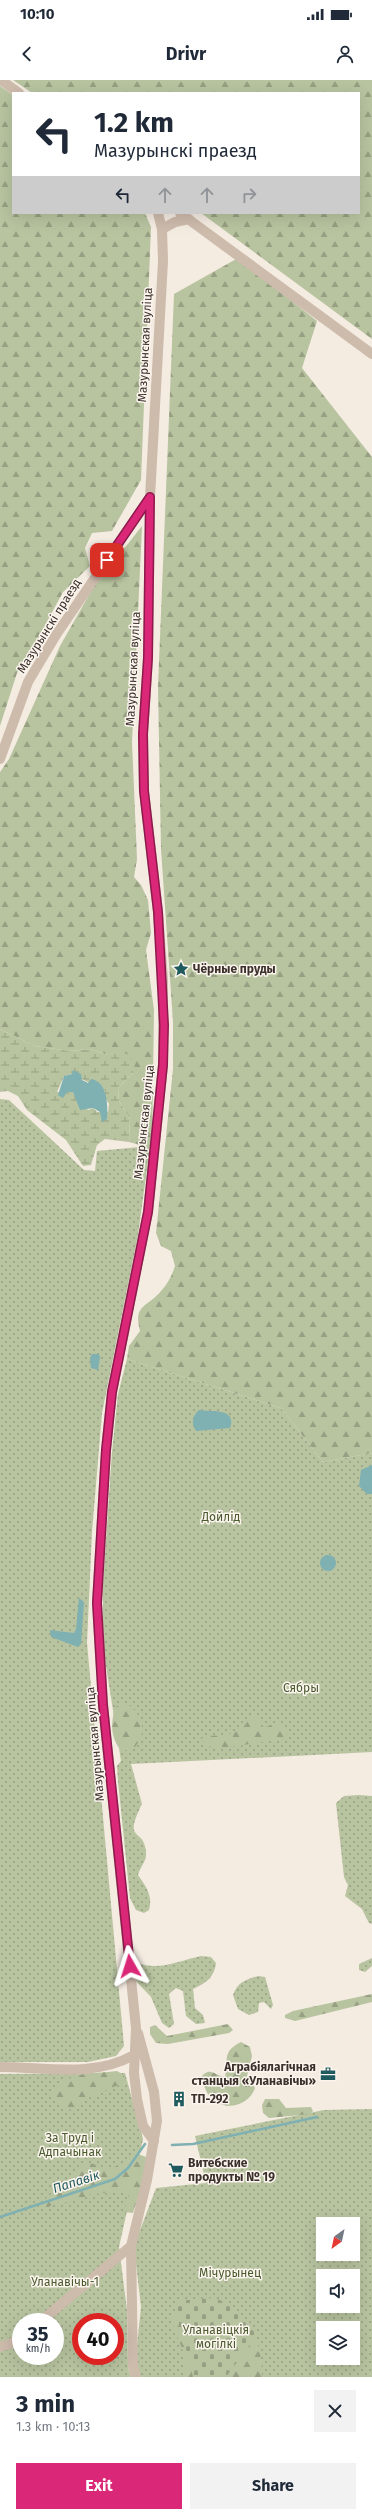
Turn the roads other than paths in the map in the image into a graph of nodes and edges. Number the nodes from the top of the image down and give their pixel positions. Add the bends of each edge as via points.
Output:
1 (0, 80) edge
2 (18, 92) edge
3 (158, 214) edge
4 (184, 216) edge
5 (162, 229) junction
6 (372, 354) edge
7 (150, 497) junction
8 (0, 759) edge
9 (139, 2056) junction
10 (0, 2067) edge
11 (154, 2141) junction
12 (130, 2246) junction
13 (51, 2313) edge
14 (12, 2343) edge
15 (0, 2347) edge
16 (136, 2377) edge

1 - 2 street
3 - 5 street, Мазурынская вуліца
4 - 5 street
4 - 6 street
5 - 7 street, Мазурынская вуліца
7 - 8 street, Мазурынскі праезд via 56,635 28,682
7 - 9 street, Мазурынская вуліца via 148,658 143,734 144,791 158,912 163,988 163,1065 148,1212 112,1392 97,1603 103,1705
9 - 10 street via 97,2068
9 - 11 street via 154,2092 158,2121
9 - 11 street via 137,2099 143,2126
11 - 12 street
12 - 13 street
12 - 16 street via 133,2366
14 - 15 street

